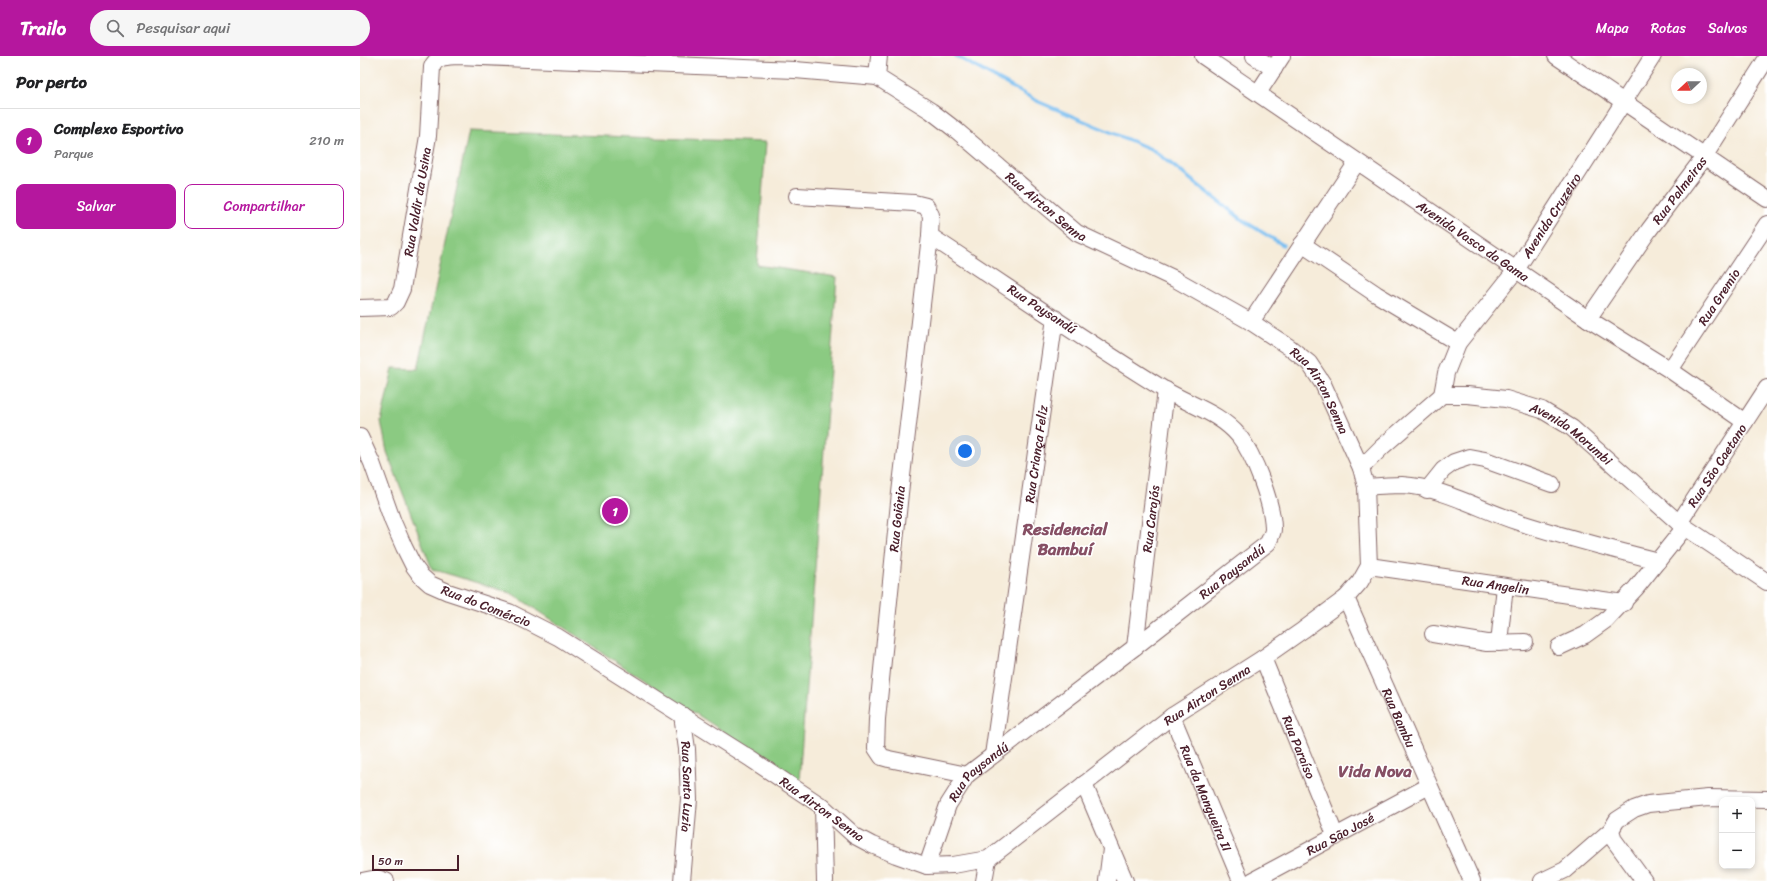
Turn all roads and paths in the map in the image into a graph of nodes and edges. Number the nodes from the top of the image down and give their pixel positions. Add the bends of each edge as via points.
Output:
1 (879, 56) edge
2 (1203, 56) edge
3 (1254, 56) edge
4 (1556, 56) edge
5 (1653, 56) edge
6 (1767, 58) edge
7 (1278, 62) edge
8 (877, 77) junction
9 (431, 88) joint
10 (1258, 93) junction
11 (1623, 101) junction
12 (1704, 157) junction
13 (1357, 162) junction
14 (797, 196) dead end
15 (1767, 200) edge
16 (1767, 224) edge
17 (930, 236) junction
18 (1302, 244) junction
19 (1516, 270) junction
20 (360, 308) edge
21 (1055, 318) junction
22 (1588, 319) junction
23 (1251, 322) junction
24 (1458, 343) junction
25 (1670, 370) junction
26 (1767, 388) edge
27 (1166, 390) junction
28 (1442, 395) junction
29 (1745, 422) junction
30 (360, 437) edge
31 (1361, 468) junction
32 (1552, 484) dead end
33 (1366, 487) junction
34 (1427, 490) junction
35 (1682, 525) junction
36 (1658, 561) junction
37 (1369, 566) junction
38 (1767, 582) edge
39 (1505, 586) junction
40 (1346, 598) junction
41 (1624, 603) junction
42 (1433, 634) dead end
43 (1525, 642) dead end
44 (1499, 643) junction
45 (1135, 647) junction
46 (1559, 647) dead end
47 (1263, 658) junction
48 (682, 715) junction
49 (1172, 716) junction
50 (994, 756) junction
51 (967, 774) junction
52 (1084, 784) junction
53 (1428, 786) junction
54 (1767, 799) edge
55 (823, 807) junction
56 (1611, 830) junction
57 (1336, 837) junction
58 (1111, 847) junction
59 (988, 860) junction
60 (927, 866) junction
61 (362, 881) edge
62 (386, 881) edge
63 (682, 881) edge
64 (825, 881) edge
65 (984, 881) edge
66 (1107, 881) edge
67 (1125, 881) edge
68 (1241, 881) edge
69 (1252, 881) edge
70 (1472, 881) edge
71 (1542, 881) edge
72 (1644, 881) edge

1 - 8 street
2 - 10 street, Avenida Vasco da Gama
3 - 7 street
4 - 11 street
5 - 11 street, Avenida Cruzeiro
6 - 12 street, Rua Palmeiras
7 - 10 street
8 - 9 street, Rua Airton Senna via 795,70 458,56 440,58 434,63
8 - 23 street, Rua Airton Senna via 958,131 1077,233 1175,279
9 - 20 street, Rua Valdir da Usina via 428,136 406,274 393,305 387,308
10 - 13 street, Avenida Vasco da Gama
11 - 12 street
11 - 19 street, Avenida Cruzeiro
12 - 15 street
12 - 22 street, Rua Palmeiras
13 - 18 street
13 - 19 street, Avenida Vasco da Gama
14 - 17 street, Rua Goiânia via 914,203 926,206 931,215
16 - 25 street, Rua Gremio
17 - 21 street, Rua Paysandú
17 - 51 street, Rua Goiânia via 900,493 876,748 882,757
18 - 23 street
18 - 24 street via 1376,294
19 - 22 street, Avenida Vasco da Gama
19 - 24 street, Avenida Cruzeiro
21 - 27 street, Rua Paysandú
21 - 50 street, Rua Criança Feliz
22 - 25 street, Avenida Vasco da Gama
23 - 31 street, Rua Airton Senna via 1309,363 1323,384
24 - 28 street, Avenida Cruzeiro via 1446,373
25 - 29 street, Avenida Vasco da Gama
26 - 29 street, Rua São Caetano
27 - 45 street, Rua Carajás
27 - 45 street, Rua Paysandú via 1223,421 1238,436 1248,450 1263,485 1272,513 1273,530 1268,543
28 - 31 street
28 - 35 street, Avenida Morumbi via 1506,399 1542,410 1572,428
29 - 35 street, Rua São Caetano
30 - 48 street, Rua do Comércio via 404,547 413,565 430,584 509,612 538,627
31 - 33 street, Rua Airton Senna
32 - 34 street via 1485,460 1469,458 1454,462 1443,470
33 - 34 street via 1403,485
33 - 37 street, Rua Airton Senna
34 - 36 street via 1554,534
35 - 36 street, Rua São Caetano
35 - 38 street, Avenida Morumbi
36 - 41 street, Rua São Caetano
37 - 39 street, Rua Angelin
37 - 40 street, Rua Airton Senna via 1360,582
39 - 41 street, Rua Angelin
39 - 44 street
40 - 47 street, Rua Airton Senna
40 - 53 street, Rua Bambu
41 - 46 street, Rua São Caetano via 1585,635
42 - 44 street
43 - 44 street
45 - 50 street, Rua Paysandú
47 - 49 street, Rua Airton Senna
47 - 57 street, Rua Paraíso
48 - 55 street, Rua Airton Senna
48 - 63 street, Rua Santa Luzia via 689,799
49 - 52 street, Rua Airton Senna
49 - 68 street, Rua da Mangueira II
50 - 51 street, Rua Paysandú
51 - 60 street, Rua Paysandú via 948,805
52 - 58 street
52 - 59 street, Rua Airton Senna
53 - 57 street, Rua São José
53 - 70 street, Rua Bambu
54 - 56 street via 1708,798 1648,804 1618,820
55 - 60 street, Rua Airton Senna via 855,836 896,856
55 - 64 street
56 - 71 street via 1565,870
56 - 72 street via 1614,840
57 - 69 street, Rua São José
58 - 66 street
58 - 67 street
59 - 60 street, Rua Airton Senna
59 - 65 street
61 - 62 street via 377,878

